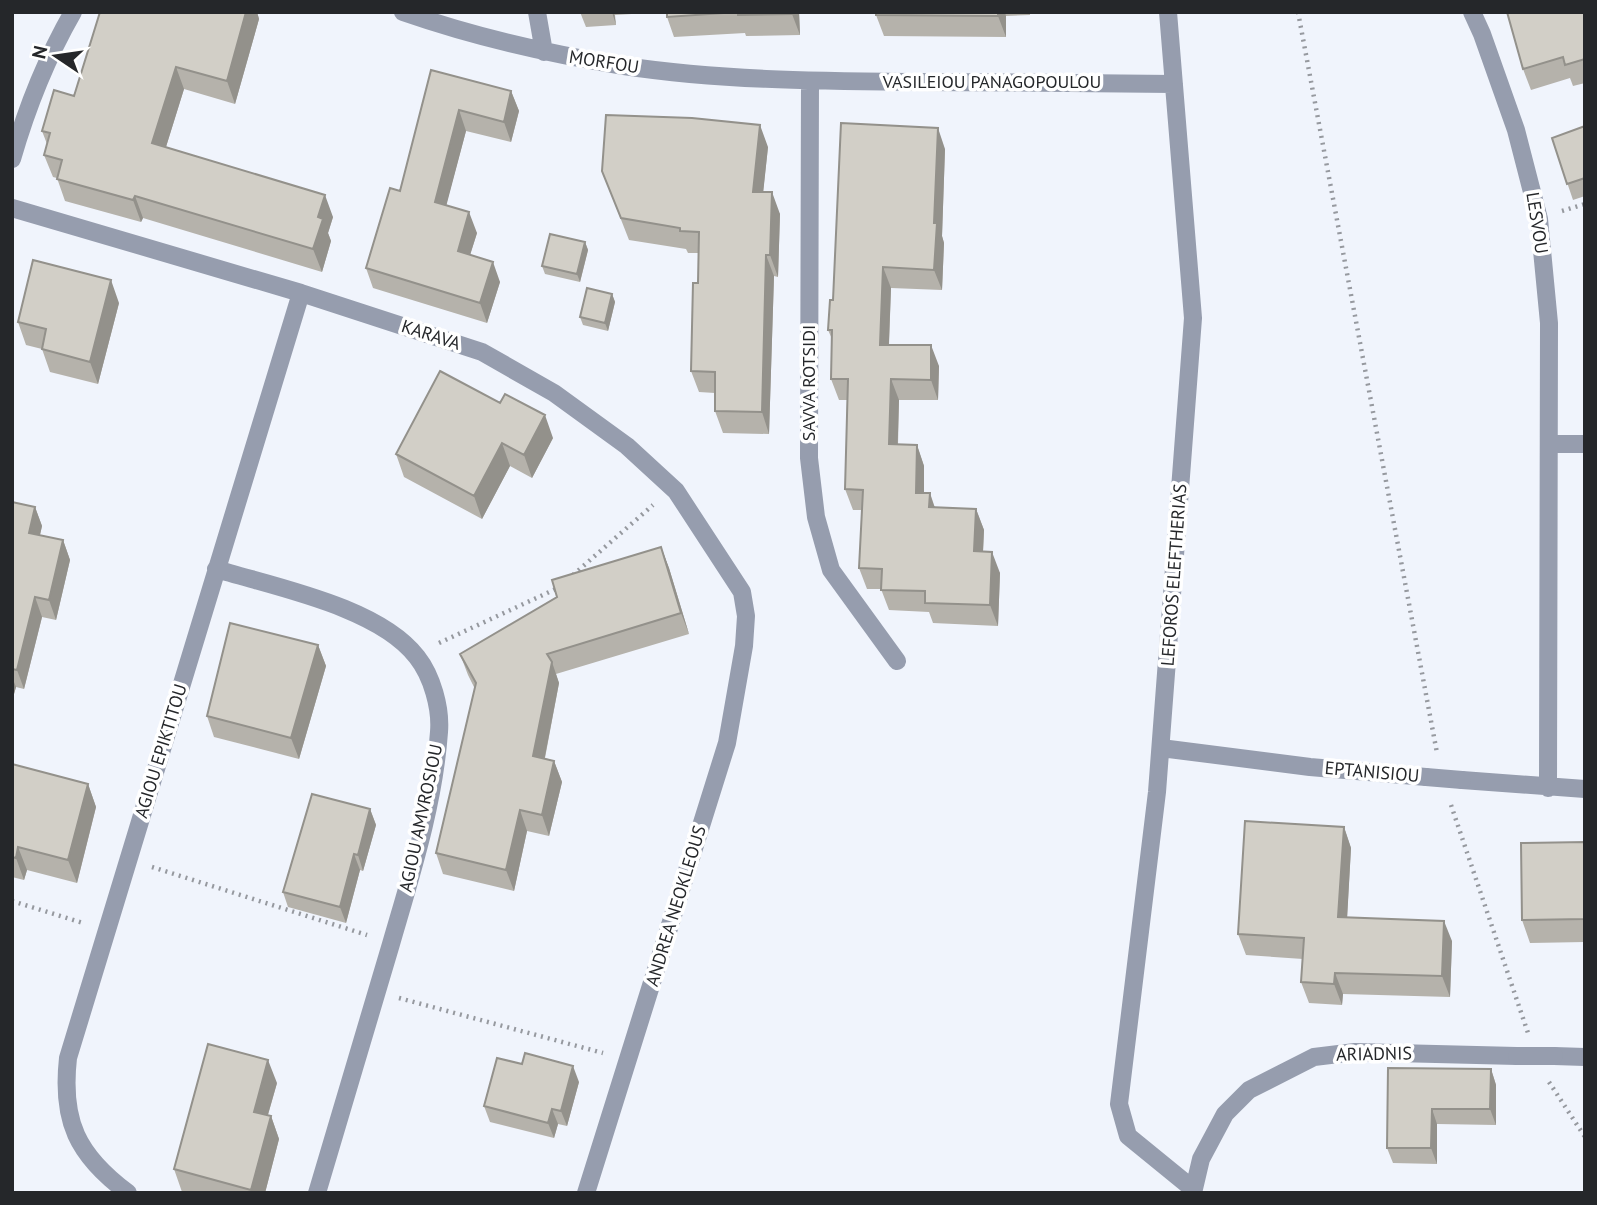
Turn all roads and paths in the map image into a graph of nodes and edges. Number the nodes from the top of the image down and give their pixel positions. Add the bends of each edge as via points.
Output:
1 (73, 12) edge
2 (403, 12) edge
3 (537, 12) edge
4 (1168, 12) edge
5 (1298, 12) edge
6 (1472, 12) edge
7 (544, 52) junction
8 (810, 81) junction
9 (1174, 83) junction
10 (12, 159) edge
11 (12, 208) edge
12 (301, 293) junction
13 (1549, 444) junction
14 (1585, 444) edge
15 (672, 488) junction
16 (216, 569) junction
17 (746, 616) joint
18 (415, 654) junction
19 (897, 661) dead end
20 (1161, 748) junction
21 (1438, 754) dead end
22 (1548, 788) junction
23 (1585, 789) edge
24 (1455, 819) dead end
25 (128, 859) junction
26 (12, 901) edge
27 (107, 931) junction
28 (391, 943) junction
29 (377, 992) junction
30 (1530, 1041) dead end
31 (1585, 1057) edge
32 (628, 1060) junction
33 (1547, 1079) dead end
34 (1585, 1137) edge
35 (1193, 1191) edge
36 (128, 1193) edge
37 (317, 1193) edge
38 (586, 1193) edge

1 - 10 street via 49,53
2 - 7 street, MORFOU
3 - 7 street
4 - 9 street, LEFOROS ELEFTHERIAS
5 - 21 path
6 - 13 street, LESVOU via 1516,130 1538,212 1549,323
7 - 8 street, MORFOU via 626,66
8 - 9 street, VASILEIOU PANAGOPOULOU
8 - 19 street, SAVVA ROTSIDI via 809,458 816,517 831,570
9 - 20 street, LEFOROS ELEFTHERIAS via 1193,318
11 - 12 street, KARAVA
12 - 15 street, KARAVA via 482,352 555,393 627,446
12 - 16 street, AGIOU EPIKTITOU
13 - 14 street
13 - 22 street, LESVOU
15 - 17 street, KARAVA via 742,592
15 - 18 path via 557,589
16 - 18 street, AGIOU AMVROSIOU via 341,607 387,629
16 - 25 street, AGIOU EPIKTITOU
17 - 32 street, ANDREA NEOKLEOUS via 727,743
18 - 28 street, AGIOU AMVROSIOU via 435,694 439,730 429,795
20 - 22 street, EPTANISIOU, bridge via 1310,767
20 - 35 street, LEFOROS ELEFTHERIAS via 1119,1104 1128,1136
22 - 23 street, EPTANISIOU
24 - 30 path
25 - 27 street, AGIOU EPIKTITOU
25 - 28 path
26 - 27 path
27 - 36 street, AGIOU EPIKTITOU via 68,1058 64,1088 77,1138 90,1160
28 - 29 street, AGIOU AMVROSIOU
29 - 32 path
29 - 37 street, AGIOU AMVROSIOU
31 - 35 street, ARIADNIS, bridge via 1355,1052 1314,1057 1250,1090 1226,1114 1201,1159
32 - 38 street, ANDREA NEOKLEOUS
33 - 34 path

